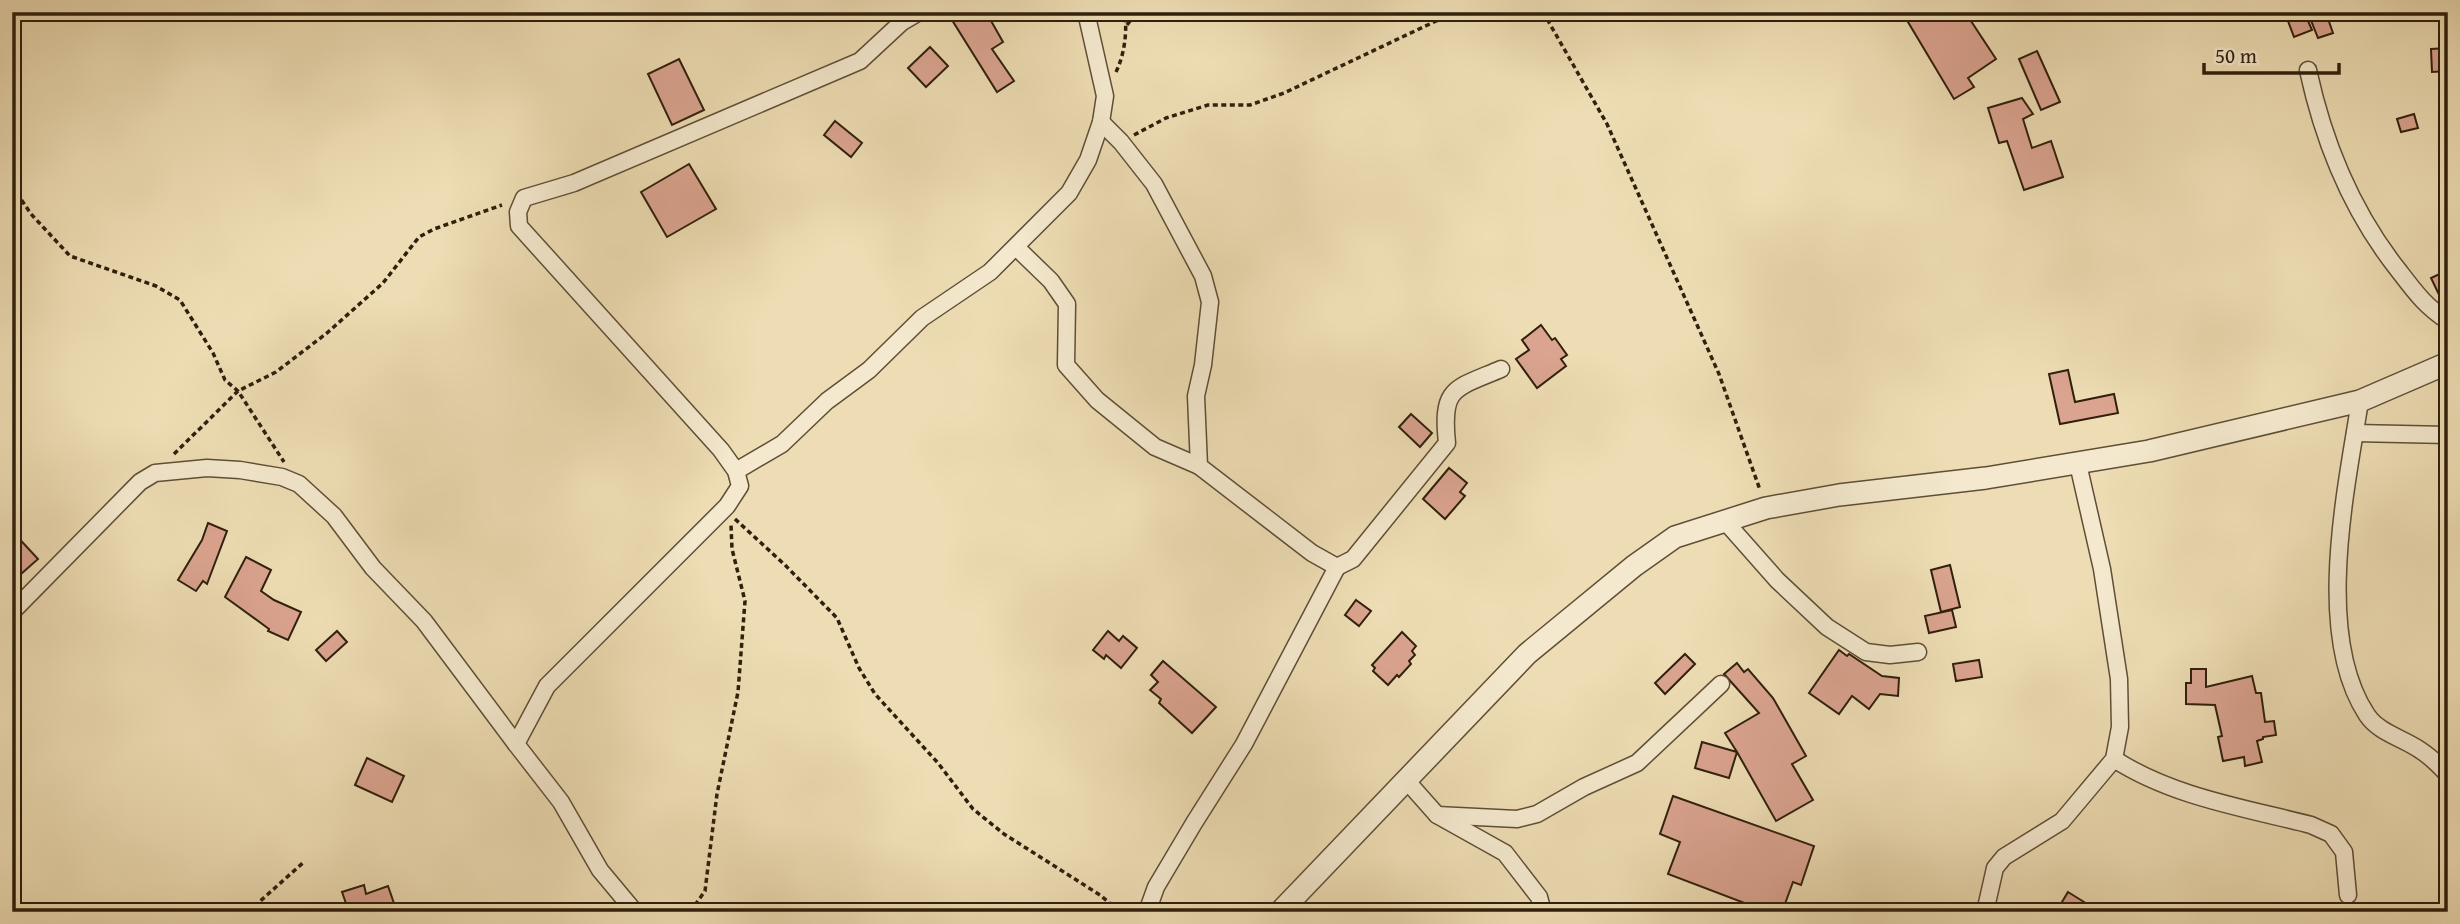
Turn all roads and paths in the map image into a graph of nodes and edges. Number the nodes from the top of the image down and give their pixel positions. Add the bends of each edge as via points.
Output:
1 (919, 12) edge
2 (1086, 12) edge
3 (1125, 12) edge
4 (1137, 12) edge
5 (1455, 12) edge
6 (1543, 12) edge
7 (1126, 27) junction
8 (2308, 70) dead end
9 (1105, 96) junction
10 (1101, 122) junction
11 (1121, 142) junction
12 (12, 186) edge
13 (524, 198) junction
14 (1016, 247) junction
15 (2448, 321) edge
16 (2448, 363) edge
17 (1501, 369) dead end
18 (238, 391) junction
19 (2360, 401) junction
20 (2355, 433) junction
21 (2448, 435) edge
22 (2078, 464) junction
23 (1199, 466) junction
24 (736, 471) junction
25 (155, 473) junction
26 (299, 484) junction
27 (1766, 508) junction
28 (1724, 520) junction
29 (1337, 567) junction
30 (12, 612) edge
31 (1918, 652) dead end
32 (1721, 684) dead end
33 (516, 744) junction
34 (2115, 759) junction
35 (2448, 775) edge
36 (1406, 780) junction
37 (1437, 815) junction
38 (305, 861) dead end
39 (2348, 895) dead end
40 (248, 912) edge
41 (635, 912) edge
42 (690, 912) edge
43 (1120, 912) edge
44 (1147, 912) edge
45 (1280, 912) edge
46 (1544, 912) edge
47 (1985, 912) edge

1 - 13 street via 860,61 574,183
2 - 9 street
3 - 7 path
4 - 7 path
5 - 11 path via 1284,93 1250,105 1208,106 1166,118
6 - 27 path via 1607,124 1719,374
7 - 9 path via 1122,60
8 - 15 street via 2346,188 2377,243 2427,307
9 - 10 street
10 - 11 street
10 - 14 street via 1088,160 1069,193
11 - 23 street via 1154,184 1179,228 1203,276 1210,302 1195,396
12 - 18 path via 70,256 156,286 180,300 225,380
13 - 18 path via 419,237 383,283 327,333 276,373
13 - 24 street via 519,226
14 - 23 street via 1067,304 1066,365 1097,400 1155,447
14 - 24 street via 990,272 922,318 782,444
16 - 19 street
17 - 29 street via 1462,386 1449,397 1444,417 1447,443 1353,559
18 - 25 path
18 - 26 path
19 - 20 street
19 - 22 street
20 - 21 street
20 - 35 street via 2336,599 2344,654 2368,716 2419,748
22 - 27 street
22 - 34 street via 2102,569 2119,680
23 - 29 street
24 - 33 street via 740,486 727,506 547,686
25 - 26 street via 240,470
25 - 30 street via 140,482
26 - 33 street via 334,516 373,568 424,621
27 - 28 street
28 - 31 street via 1777,580 1827,626 1866,652
28 - 36 street via 1675,537 1634,566 1527,654
29 - 44 street via 1244,744 1156,887
32 - 37 street via 1637,763 1537,814 1517,819
33 - 41 street via 561,802 600,870
34 - 39 street via 2167,787 2332,834 2344,852
34 - 47 street via 2062,821 2004,857 1995,868
36 - 37 street
36 - 45 street
37 - 46 street via 1505,853 1539,897
38 - 40 path
42 - 43 path via 705,891 717,794 738,692 745,601 732,549 731,516 837,618 875,694 973,809

